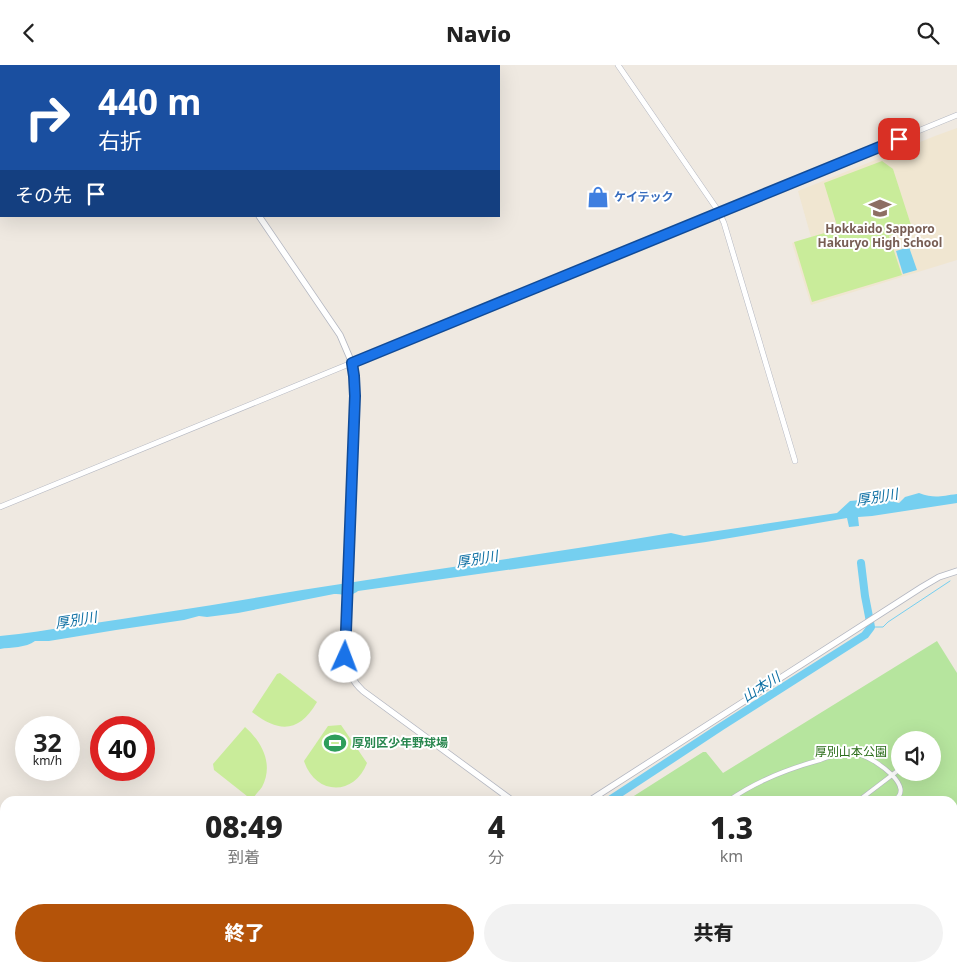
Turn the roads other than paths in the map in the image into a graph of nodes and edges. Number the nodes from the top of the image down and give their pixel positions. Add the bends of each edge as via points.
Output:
1 (618, 65) edge
2 (957, 115) edge
3 (719, 212) junction
4 (260, 217) edge
5 (352, 363) junction
6 (795, 461) dead end
7 (0, 507) edge
8 (957, 571) edge
9 (891, 774) edge
10 (891, 776) edge
11 (896, 781) edge
12 (506, 796) edge
13 (597, 796) edge
14 (735, 796) edge
15 (865, 796) edge
16 (898, 796) edge

1 - 3 street
2 - 3 street
3 - 5 street
3 - 6 street
4 - 5 street via 340,335
5 - 7 street
5 - 12 street via 355,396 345,657 349,675 363,691
8 - 13 street via 939,577
9 - 14 street via 862,755 843,753 797,766
10 - 15 street
11 - 16 street via 901,791

